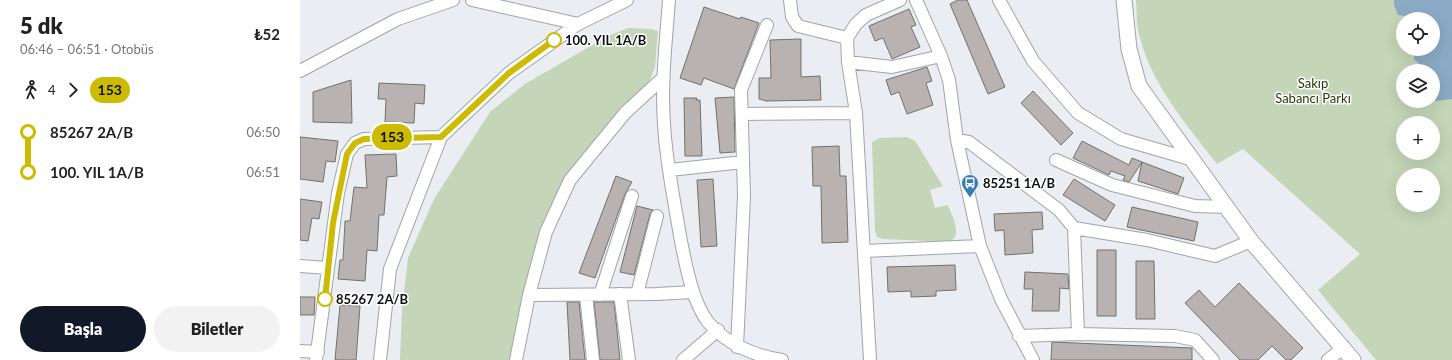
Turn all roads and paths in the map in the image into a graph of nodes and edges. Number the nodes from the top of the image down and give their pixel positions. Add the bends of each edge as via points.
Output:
1 (453, 0) edge
2 (472, 0) edge
3 (627, 0) edge
4 (669, 0) edge
5 (790, 0) edge
6 (900, 0) edge
7 (916, 0) edge
8 (998, 0) edge
9 (1124, 0) edge
10 (513, 4) edge
11 (578, 24) junction
12 (767, 25) dead end
13 (847, 38) junction
14 (941, 56) junction
15 (848, 62) junction
16 (300, 71) edge
17 (663, 78) junction
18 (856, 113) junction
19 (742, 114) junction
20 (441, 137) junction
21 (958, 140) junction
22 (1190, 158) junction
23 (1056, 160) dead end
24 (743, 162) junction
25 (670, 170) junction
26 (632, 196) dead end
27 (1227, 207) junction
28 (657, 216) dead end
29 (1074, 228) junction
30 (1251, 241) junction
31 (980, 246) junction
32 (864, 251) junction
33 (300, 266) edge
34 (327, 268) junction
35 (693, 292) junction
36 (600, 294) junction
37 (620, 294) junction
38 (637, 294) junction
39 (529, 295) junction
40 (586, 295) junction
41 (718, 330) junction
42 (1078, 334) junction
43 (1019, 336) junction
44 (738, 347) junction
45 (1344, 347) junction
46 (300, 351) edge
47 (317, 356) edge
48 (774, 359) edge
49 (380, 360) edge
50 (516, 360) edge
51 (593, 360) edge
52 (629, 360) edge
53 (683, 360) edge
54 (870, 360) edge
55 (1033, 360) edge
56 (1213, 360) edge
57 (1328, 360) edge
58 (1354, 360) edge

1 - 16 street via 398,19
2 - 10 street
3 - 11 street
4 - 17 street
5 - 13 street via 792,17 798,26
6 - 13 street via 866,15
7 - 14 street
8 - 22 street via 1033,61 1078,113 1121,139
9 - 22 street via 1128,49 1139,86
10 - 11 street
11 - 20 street via 509,73
12 - 19 street via 741,90
13 - 15 street
14 - 15 street via 892,67
14 - 21 street via 949,80
15 - 18 street
17 - 25 street via 664,125
17 - 39 street via 626,113 570,180 546,232
18 - 19 street
18 - 32 street
19 - 24 street
20 - 34 street via 364,139 355,143 347,154 338,193
20 - 49 street via 390,269
21 - 29 street via 969,142 1058,210
21 - 31 street
22 - 27 street
23 - 27 street via 1112,185 1195,206
24 - 25 street
24 - 44 street via 744,203
25 - 35 street via 686,266
26 - 36 street
27 - 30 street
28 - 38 street
29 - 30 street via 1147,240 1215,256
29 - 42 street
30 - 45 street
31 - 32 street
31 - 43 street
32 - 54 street
33 - 34 street
34 - 47 street
35 - 38 street
35 - 41 street via 708,322
36 - 37 street
36 - 40 street
37 - 38 street
37 - 52 street
39 - 40 street
39 - 50 street
40 - 51 street
41 - 44 street
41 - 53 street
42 - 43 street
42 - 56 street via 1175,336 1195,340
43 - 55 street
44 - 48 street
45 - 57 street
45 - 58 street
46 - 47 street

